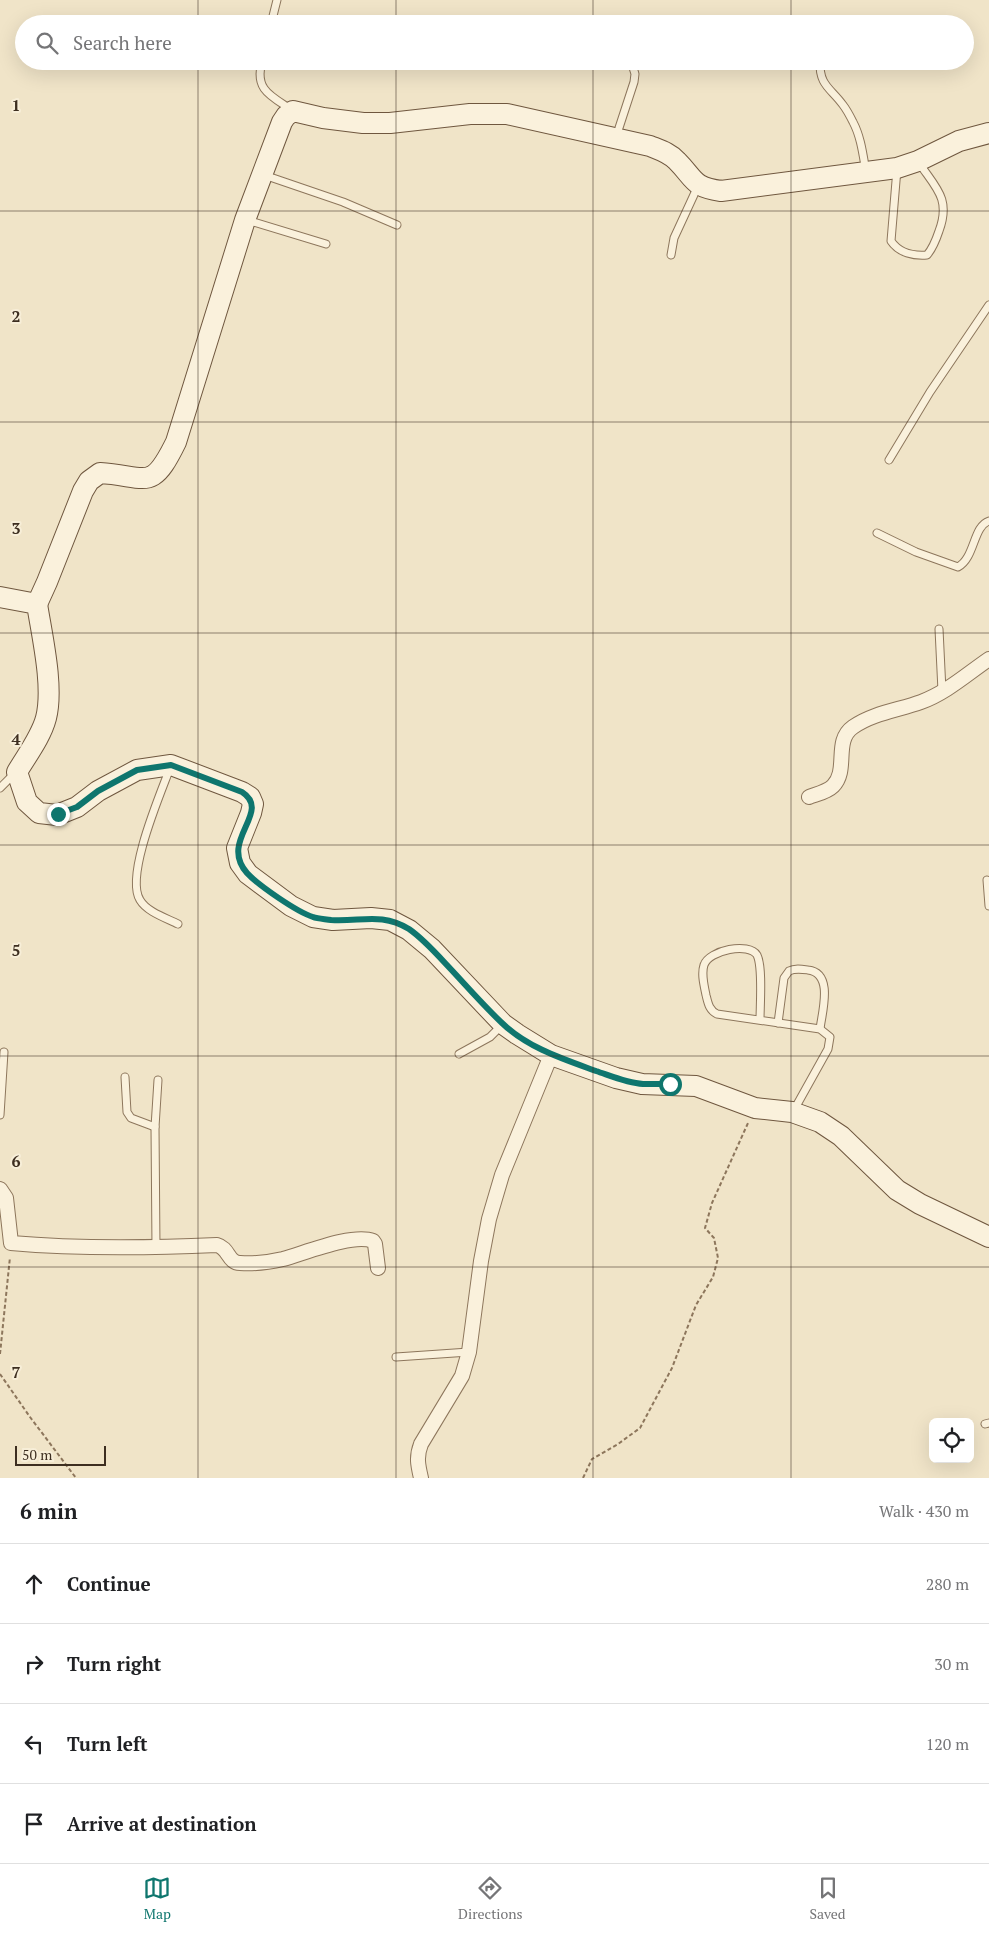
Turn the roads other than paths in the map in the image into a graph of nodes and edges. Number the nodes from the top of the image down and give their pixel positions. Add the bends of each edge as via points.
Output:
1 (277, 0) edge
2 (273, 15) edge
3 (260, 70) edge
4 (634, 70) edge
5 (820, 70) edge
6 (293, 112) junction
7 (989, 133) edge
8 (615, 139) junction
9 (918, 161) junction
10 (897, 168) junction
11 (866, 172) junction
12 (261, 174) junction
13 (698, 186) junction
14 (245, 220) junction
15 (397, 225) dead end
16 (326, 244) dead end
17 (671, 255) dead end
18 (989, 305) edge
19 (889, 460) dead end
20 (989, 522) edge
21 (878, 533) dead end
22 (0, 597) edge
23 (37, 604) junction
24 (938, 629) dead end
25 (989, 660) edge
26 (942, 692) junction
27 (171, 765) junction
28 (17, 772) junction
29 (0, 788) edge
30 (809, 797) dead end
31 (987, 880) dead end
32 (989, 906) edge
33 (178, 924) dead end
34 (760, 1020) junction
35 (778, 1023) junction
36 (503, 1024) junction
37 (820, 1029) junction
38 (4, 1052) dead end
39 (459, 1054) dead end
40 (551, 1055) junction
41 (125, 1077) dead end
42 (158, 1080) dead end
43 (792, 1112) junction
44 (0, 1115) edge
45 (155, 1127) junction
46 (0, 1190) edge
47 (989, 1237) edge
48 (156, 1248) junction
49 (378, 1268) dead end
50 (469, 1352) junction
51 (396, 1357) dead end
52 (421, 1478) edge

1 - 2 lane
3 - 6 lane via 260,83 265,90
4 - 8 lane via 634,82
5 - 11 lane via 826,87 843,104 854,124
6 - 8 street via 372,123 507,114
6 - 12 street via 282,122
7 - 9 street via 959,141
8 - 13 street via 668,153
9 - 10 street
9 - 10 lane via 945,206 934,248 927,255 905,252 891,241
10 - 11 street
11 - 13 street via 721,191
12 - 14 street
12 - 15 lane
13 - 17 lane via 674,238
14 - 16 lane
14 - 23 street via 176,442 166,462 156,475 142,479 100,472 89,481
18 - 19 lane
20 - 21 lane via 981,527 968,557 958,567 916,552
22 - 23 street
23 - 28 street via 49,704 42,728
24 - 26 lane
25 - 26 street
26 - 30 street via 854,726 842,740 838,779 828,789
27 - 28 street via 137,770 98,791 77,807 58,814 39,813 28,802
27 - 33 lane via 138,863 135,887 147,908
27 - 36 street via 250,797 253,804 251,813 237,848 240,863 248,874 291,906 313,917 390,920 409,930 432,949
28 - 29 lane
31 - 32 lane
34 - 34 lane via 712,1012 703,977 704,966 710,956 722,950 745,949 756,954 761,984
34 - 35 lane
35 - 37 lane
35 - 37 lane via 784,978 794,969 812,971 819,974 824,990
36 - 39 lane via 490,1037
36 - 40 street
37 - 43 lane via 830,1037 830,1043
38 - 44 lane
40 - 43 street via 616,1078 642,1084 696,1086 755,1108
40 - 50 street via 506,1166 489,1219
41 - 45 lane via 127,1112 131,1118
42 - 45 lane
43 - 47 street via 820,1122 840,1136 897,1190
45 - 48 lane
46 - 48 street via 6,1198 11,1243
48 - 49 street via 217,1246 224,1248 233,1261 240,1263 281,1260 367,1238 375,1244
50 - 51 lane
50 - 52 street via 462,1376 417,1453

